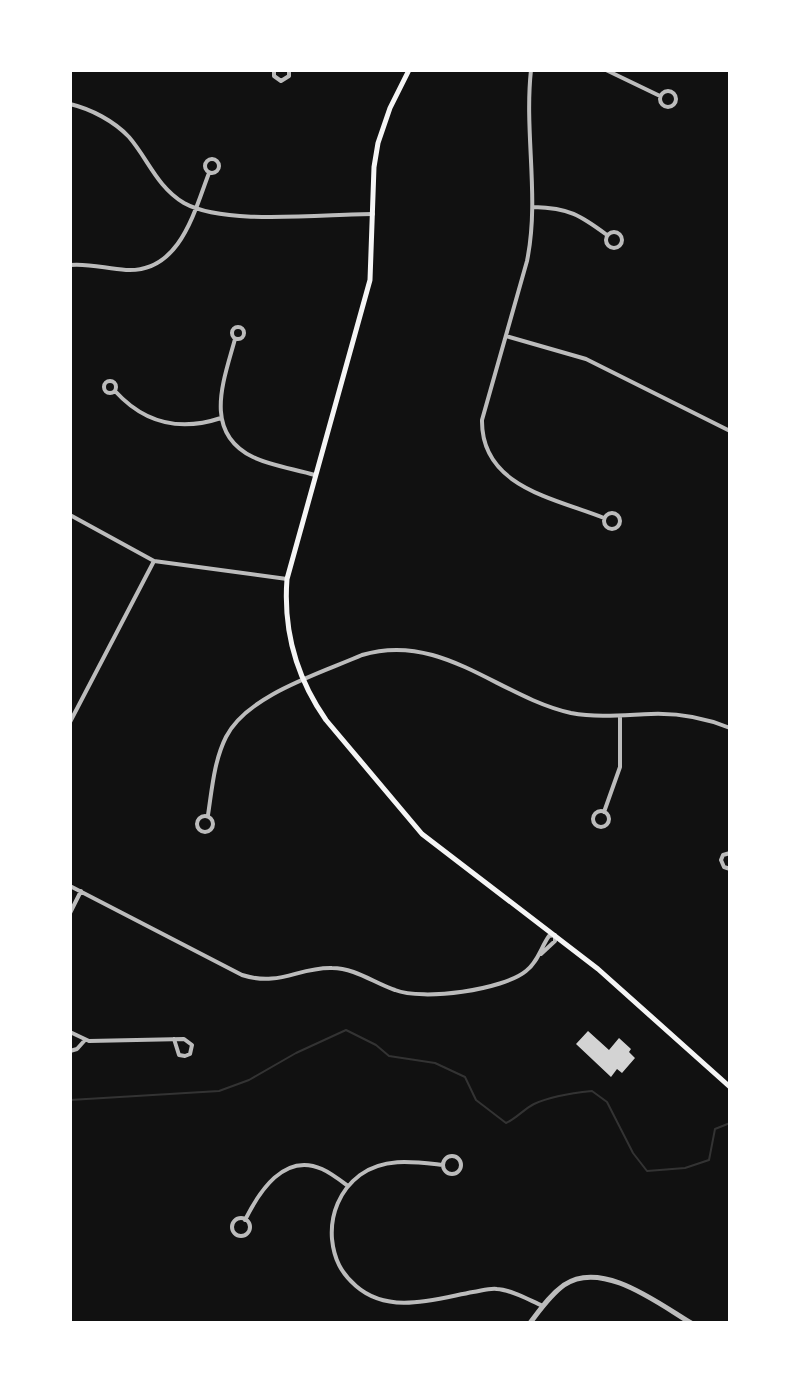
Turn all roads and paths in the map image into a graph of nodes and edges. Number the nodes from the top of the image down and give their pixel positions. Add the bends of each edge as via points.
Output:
1 (274, 70) edge
2 (289, 70) edge
3 (409, 70) edge
4 (531, 70) edge
5 (606, 70) edge
6 (660, 96) dead end
7 (70, 104) edge
8 (209, 173) dead end
9 (534, 207) junction
10 (196, 208) junction
11 (373, 214) junction
12 (607, 235) junction
13 (70, 265) edge
14 (506, 336) junction
15 (235, 339) dead end
16 (115, 391) dead end
17 (221, 418) junction
18 (730, 431) edge
19 (315, 475) junction
20 (70, 515) edge
21 (604, 518) junction
22 (154, 561) junction
23 (287, 579) junction
24 (303, 681) junction
25 (620, 716) junction
26 (70, 722) edge
27 (730, 728) edge
28 (604, 812) junction
29 (208, 815) junction
30 (730, 853) edge
31 (730, 869) edge
32 (70, 886) edge
33 (81, 891) junction
34 (70, 913) edge
35 (555, 935) junction
36 (70, 1032) edge
37 (174, 1039) junction
38 (85, 1040) junction
39 (70, 1051) edge
40 (730, 1087) edge
41 (443, 1165) junction
42 (348, 1186) junction
43 (245, 1220) junction
44 (543, 1306) junction
45 (530, 1323) edge
46 (691, 1323) edge

1 - 2 street via 281,81
3 - 11 main road via 378,143
4 - 9 street
5 - 6 street
7 - 10 street via 118,128 163,186
8 - 10 street
9 - 12 street via 573,212
9 - 14 street via 527,261
10 - 11 street via 236,216
10 - 13 street via 178,245 152,265 130,270
11 - 19 main road via 370,280
12 - 12 street via 610,247 620,245 620,234
14 - 18 street via 586,359
14 - 21 street via 482,420 492,462 518,484
15 - 17 street via 220,395
16 - 17 street via 130,408 154,419 192,425
17 - 19 street via 233,442 252,457
19 - 23 main road
20 - 22 street
21 - 21 street via 610,529 619,524 615,513
22 - 23 street
22 - 26 street
23 - 24 main road via 290,643
24 - 25 street via 370,652 414,649 454,661 553,708
24 - 29 street via 259,701 235,722 215,770
24 - 35 main road via 326,720 422,834
25 - 27 street via 674,714
25 - 28 street via 620,767
28 - 28 street via 593,817 598,827 609,823
29 - 29 street via 197,823 202,832 213,826
30 - 31 street via 721,860
32 - 33 street
33 - 34 street
33 - 35 street via 252,978 274,980 331,968 415,994 505,982 528,970
35 - 40 main road
36 - 38 street
37 - 37 street via 190,1041 190,1054 179,1055
37 - 38 street
38 - 39 street
41 - 41 street via 452,1174 461,1164 452,1156
41 - 42 street via 384,1164
42 - 43 street via 320,1168 288,1169 261,1190
42 - 44 street via 333,1216 332,1238 336,1261 361,1290 402,1304 498,1289
43 - 43 street via 234,1221 235,1234 247,1234
44 - 45 street
44 - 46 street via 564,1285 597,1277 634,1289

